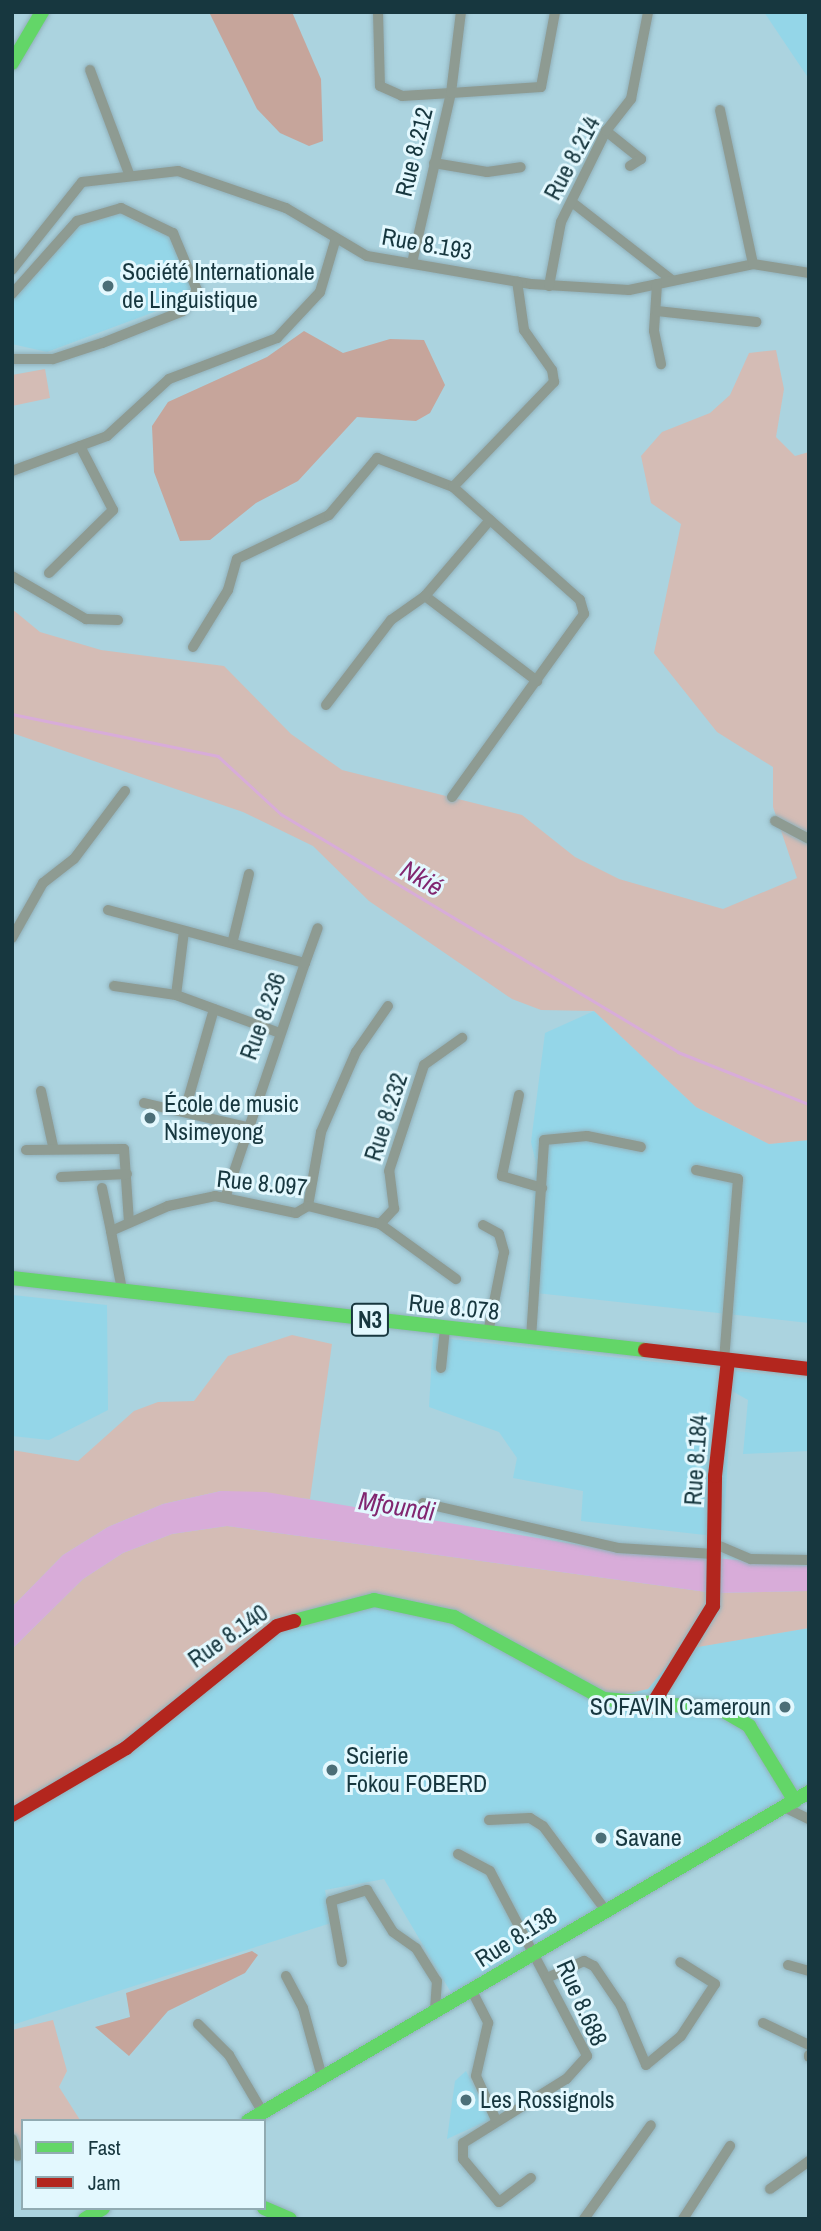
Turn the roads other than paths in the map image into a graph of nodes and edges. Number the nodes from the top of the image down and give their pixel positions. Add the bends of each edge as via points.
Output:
1 (42, 12) edge
2 (378, 12) edge
3 (461, 12) edge
4 (555, 12) edge
5 (648, 12) edge
6 (12, 63) edge
7 (90, 70) dead end
8 (451, 93) junction
9 (720, 110) dead end
10 (606, 131) junction
11 (434, 163) junction
12 (630, 166) dead end
13 (521, 167) dead end
14 (129, 174) junction
15 (573, 203) junction
16 (336, 238) junction
17 (412, 263) junction
18 (753, 264) junction
19 (12, 270) edge
20 (809, 273) edge
21 (517, 281) junction
22 (672, 281) junction
23 (657, 284) junction
24 (549, 286) junction
25 (12, 294) edge
26 (656, 311) junction
27 (756, 322) dead end
28 (12, 359) edge
29 (661, 364) dead end
30 (80, 446) junction
31 (12, 471) edge
32 (453, 487) junction
33 (490, 520) junction
34 (49, 573) dead end
35 (12, 576) edge
36 (425, 596) junction
37 (118, 620) dead end
38 (193, 647) dead end
39 (537, 681) junction
40 (327, 705) dead end
41 (125, 791) dead end
42 (452, 797) dead end
43 (775, 821) dead end
44 (809, 839) edge
45 (249, 874) dead end
46 (108, 910) dead end
47 (318, 928) dead end
48 (184, 931) junction
49 (12, 938) edge
50 (233, 940) junction
51 (305, 963) junction
52 (114, 986) dead end
53 (176, 995) junction
54 (388, 1006) dead end
55 (214, 1009) junction
56 (277, 1032) junction
57 (462, 1038) dead end
58 (41, 1091) dead end
59 (519, 1095) dead end
60 (144, 1103) dead end
61 (185, 1110) junction
62 (247, 1127) junction
63 (53, 1146) junction
64 (641, 1147) dead end
65 (26, 1150) dead end
66 (696, 1170) dead end
67 (127, 1174) junction
68 (61, 1177) dead end
69 (102, 1188) dead end
70 (542, 1188) junction
71 (225, 1198) junction
72 (308, 1206) junction
73 (128, 1222) junction
74 (380, 1224) junction
75 (483, 1224) dead end
76 (111, 1231) junction
77 (12, 1278) edge
78 (456, 1279) dead end
79 (122, 1290) junction
80 (445, 1328) junction
81 (488, 1333) junction
82 (531, 1338) junction
83 (726, 1360) junction
84 (441, 1367) dead end
85 (809, 1369) edge
86 (423, 1503) dead end
87 (715, 1553) junction
88 (809, 1560) edge
89 (651, 1707) junction
90 (809, 1792) edge
91 (790, 1804) junction
92 (12, 1815) edge
93 (809, 1819) edge
94 (489, 1820) dead end
95 (458, 1854) dead end
96 (604, 1908) junction
97 (536, 1952) junction
98 (342, 1962) dead end
99 (680, 1962) dead end
100 (788, 1965) dead end
101 (809, 1971) edge
102 (286, 1976) dead end
103 (547, 1978) junction
104 (472, 1991) junction
105 (435, 2012) junction
106 (198, 2024) dead end
107 (763, 2024) dead end
108 (809, 2045) edge
109 (321, 2077) junction
110 (262, 2111) junction
111 (250, 2119) edge
112 (496, 2120) junction
113 (650, 2125) dead end
114 (12, 2139) edge
115 (730, 2146) dead end
116 (18, 2157) edge
117 (809, 2161) edge
118 (531, 2178) dead end
119 (770, 2189) dead end
120 (271, 2213) edge
121 (290, 2219) edge
122 (584, 2219) edge
123 (683, 2219) edge

1 - 6 main road
2 - 8 street via 377,75 386,93
3 - 8 street
4 - 8 street, Rue 8.212 via 541,87
5 - 10 street, Rue 8.214 via 631,99
7 - 14 street
8 - 11 street, Rue 8.212
9 - 18 street
10 - 12 street via 641,159
10 - 15 street, Rue 8.214
11 - 13 street via 487,172
11 - 17 street, Rue 8.212
14 - 16 street, Rue 8.193 via 202,176 286,208
14 - 19 street, Rue 8.193 via 76,186
15 - 22 street
15 - 24 street, Rue 8.214 via 555,239
16 - 17 street, Rue 8.193 via 367,256
16 - 30 street via 320,292 294,325 256,348 169,379 107,436
17 - 21 street, Rue 8.193
18 - 20 street, Rue 8.193
18 - 22 street, Rue 8.193
21 - 24 street, Rue 8.193
21 - 32 street via 524,330 552,370 554,382
22 - 23 street, Rue 8.193
23 - 24 street, Rue 8.193 via 614,291
23 - 26 street
25 - 28 street via 77,221 121,208 173,233 197,290 183,311 102,344 52,359
26 - 27 street
26 - 29 street
30 - 31 street
30 - 34 street via 113,510
32 - 33 street
32 - 38 street via 377,458 329,515 237,559 228,590
33 - 36 street
33 - 39 street via 583,606 584,614
35 - 37 street via 86,619
36 - 39 street
36 - 40 street via 391,620
39 - 42 street
41 - 49 street via 74,859 43,883
43 - 44 street
45 - 50 street
46 - 48 street, Rue 8.236
47 - 51 street
48 - 50 street, Rue 8.236
48 - 53 street
50 - 51 street, Rue 8.236
51 - 56 street, Rue 8.236
52 - 53 street
53 - 55 street
54 - 72 street via 356,1052 325,1122
55 - 56 street
55 - 61 street
56 - 62 street, Rue 8.236
57 - 74 street, Rue 8.232 via 424,1065 389,1171 394,1209
58 - 63 street
59 - 70 street via 502,1176
60 - 61 street
61 - 62 street
62 - 71 street, Rue 8.236
63 - 65 street
63 - 67 street via 120,1148
64 - 70 street via 587,1136 544,1140
66 - 83 street via 738,1179
67 - 68 street
67 - 73 street
69 - 76 street
70 - 82 street
71 - 72 street, Rue 8.097 via 296,1213
71 - 73 street, Rue 8.097 via 192,1200
72 - 74 street, Rue 8.097
73 - 76 street, Rue 8.097
74 - 78 street, Rue 8.097
75 - 81 street via 499,1234 504,1252
76 - 79 street
77 - 79 main road, Rue 8.078 / N3
79 - 80 main road, Rue 8.078 / N3
80 - 81 main road, Rue 8.078 / N3
80 - 84 street
81 - 82 main road, Rue 8.078 / N3
82 - 83 main road, Rue 8.078 / N3
83 - 85 main road, Rue 8.078 / N3
83 - 87 main road, Rue 8.184 via 715,1476
86 - 87 street via 618,1548
87 - 88 street
87 - 89 main road, Rue 8.184 via 709,1618
89 - 91 main road, Rue 8.140 via 720,1709 749,1726
89 - 92 main road, Rue 8.140 via 604,1699 454,1617 374,1600 276,1626 126,1748
90 - 91 main road, Rue 8.138
91 - 93 street
91 - 96 main road, Rue 8.138
94 - 96 street via 530,1818 543,1826
95 - 97 street, Rue 8.688 via 490,1871
96 - 97 main road, Rue 8.138
97 - 103 street, Rue 8.688
97 - 104 main road, Rue 8.138
98 - 105 street via 331,1901 367,1890 393,1932 416,1948 438,1981
99 - 103 street via 715,1984 681,2036 646,2065 621,2006 594,1966 576,1964
100 - 101 street
102 - 109 street via 303,2008
103 - 112 street, Rue 8.688 via 587,2061
104 - 105 main road, Rue 8.138
104 - 112 street via 488,2023 476,2076
105 - 109 main road, Rue 8.138
106 - 110 street via 229,2055
107 - 108 street
109 - 110 main road, Rue 8.138
110 - 111 main road, Rue 8.138
112 - 118 street, Rue 8.688 via 463,2143 463,2159 499,2202
113 - 122 street
114 - 116 street
115 - 123 street
117 - 119 street
120 - 121 main road

